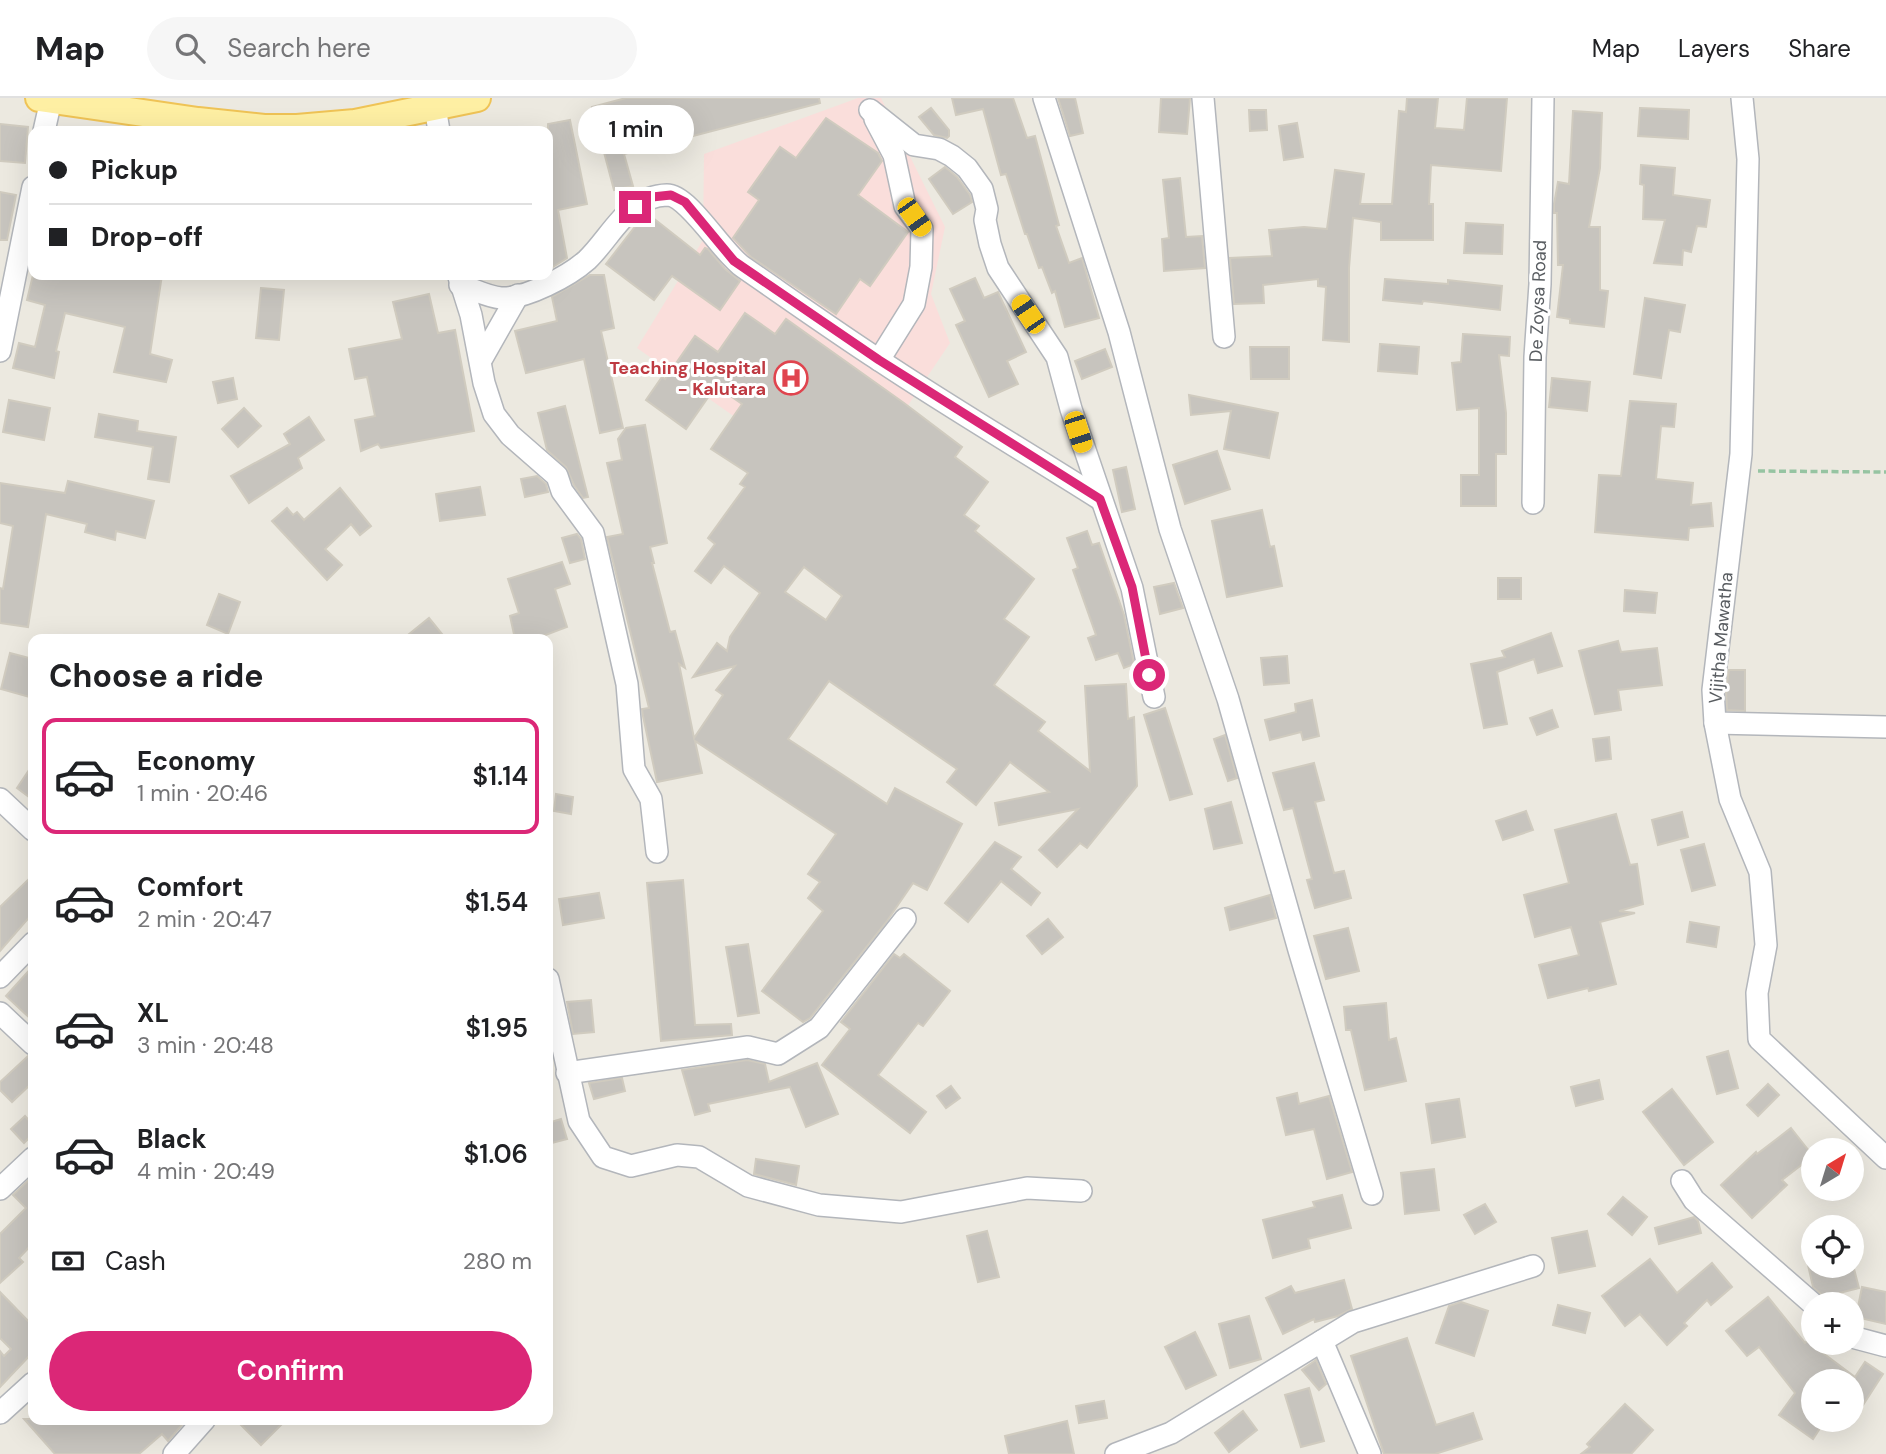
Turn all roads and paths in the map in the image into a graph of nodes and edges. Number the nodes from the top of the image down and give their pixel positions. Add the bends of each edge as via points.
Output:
1 (477, 98) edge
2 (1044, 98) edge
3 (1203, 98) edge
4 (1543, 98) edge
5 (1742, 98) edge
6 (45, 99) edge
7 (126, 104) edge
8 (868, 104) edge
9 (437, 119) edge
10 (44, 126) edge
11 (252, 126) edge
12 (320, 126) edge
13 (28, 212) edge
14 (460, 280) edge
15 (518, 295) junction
16 (1224, 337) dead end
17 (0, 351) edge
18 (481, 360) junction
19 (879, 360) junction
20 (1739, 472) junction
21 (1886, 472) edge
22 (1100, 499) junction
23 (1533, 503) dead end
24 (1154, 697) dead end
25 (1715, 723) junction
26 (1886, 727) edge
27 (0, 799) edge
28 (28, 825) edge
29 (657, 852) dead end
30 (905, 919) dead end
31 (28, 948) edge
32 (0, 977) edge
33 (553, 1004) edge
34 (0, 1013) edge
35 (28, 1039) edge
36 (567, 1073) junction
37 (1886, 1158) edge
38 (28, 1162) edge
39 (1682, 1181) dead end
40 (0, 1189) edge
41 (1081, 1191) dead end
42 (1372, 1194) dead end
43 (1533, 1266) dead end
44 (1801, 1294) edge
45 (1864, 1340) edge
46 (1322, 1341) junction
47 (1886, 1346) edge
48 (28, 1388) edge
49 (0, 1413) edge
50 (200, 1425) edge
51 (174, 1454) edge
52 (1116, 1454) edge
53 (1370, 1454) edge

1 - 9 main road
2 - 42 street via 1118,332 1170,529 1228,699
3 - 16 street
4 - 23 street, De Zoysa Road
5 - 20 street, Vijitha Mawatha via 1748,159
6 - 7 main road
6 - 10 street
7 - 11 main road
8 - 19 street via 894,155 905,206 922,229 914,304
8 - 22 street via 914,145 939,149 967,167 982,189 998,268 1057,356
9 - 12 main road
13 - 17 street
14 - 15 street via 499,298
14 - 18 street
15 - 18 street
15 - 19 street via 560,278 587,260 635,207 652,197 671,195 685,202 734,261
18 - 29 street via 499,423 557,476 562,491 593,533 628,684 634,769 651,799
19 - 22 street
20 - 21 path
20 - 25 street, Vijitha Mawatha via 1713,690
22 - 24 street via 1132,587
25 - 26 street
25 - 37 street, Vijitha Mawatha via 1730,799 1760,872 1766,945 1757,993 1759,1039
27 - 28 street
30 - 36 street via 819,1028 778,1054 748,1048
31 - 32 street
33 - 36 street
34 - 35 street
36 - 41 street via 579,1121 603,1157 631,1166 677,1155 699,1157 748,1186 819,1205 901,1212 1027,1188
38 - 40 street
39 - 44 street via 1694,1200
43 - 46 street via 1353,1322
45 - 47 street
46 - 52 street via 1171,1433
46 - 53 street
48 - 49 street
50 - 51 street

